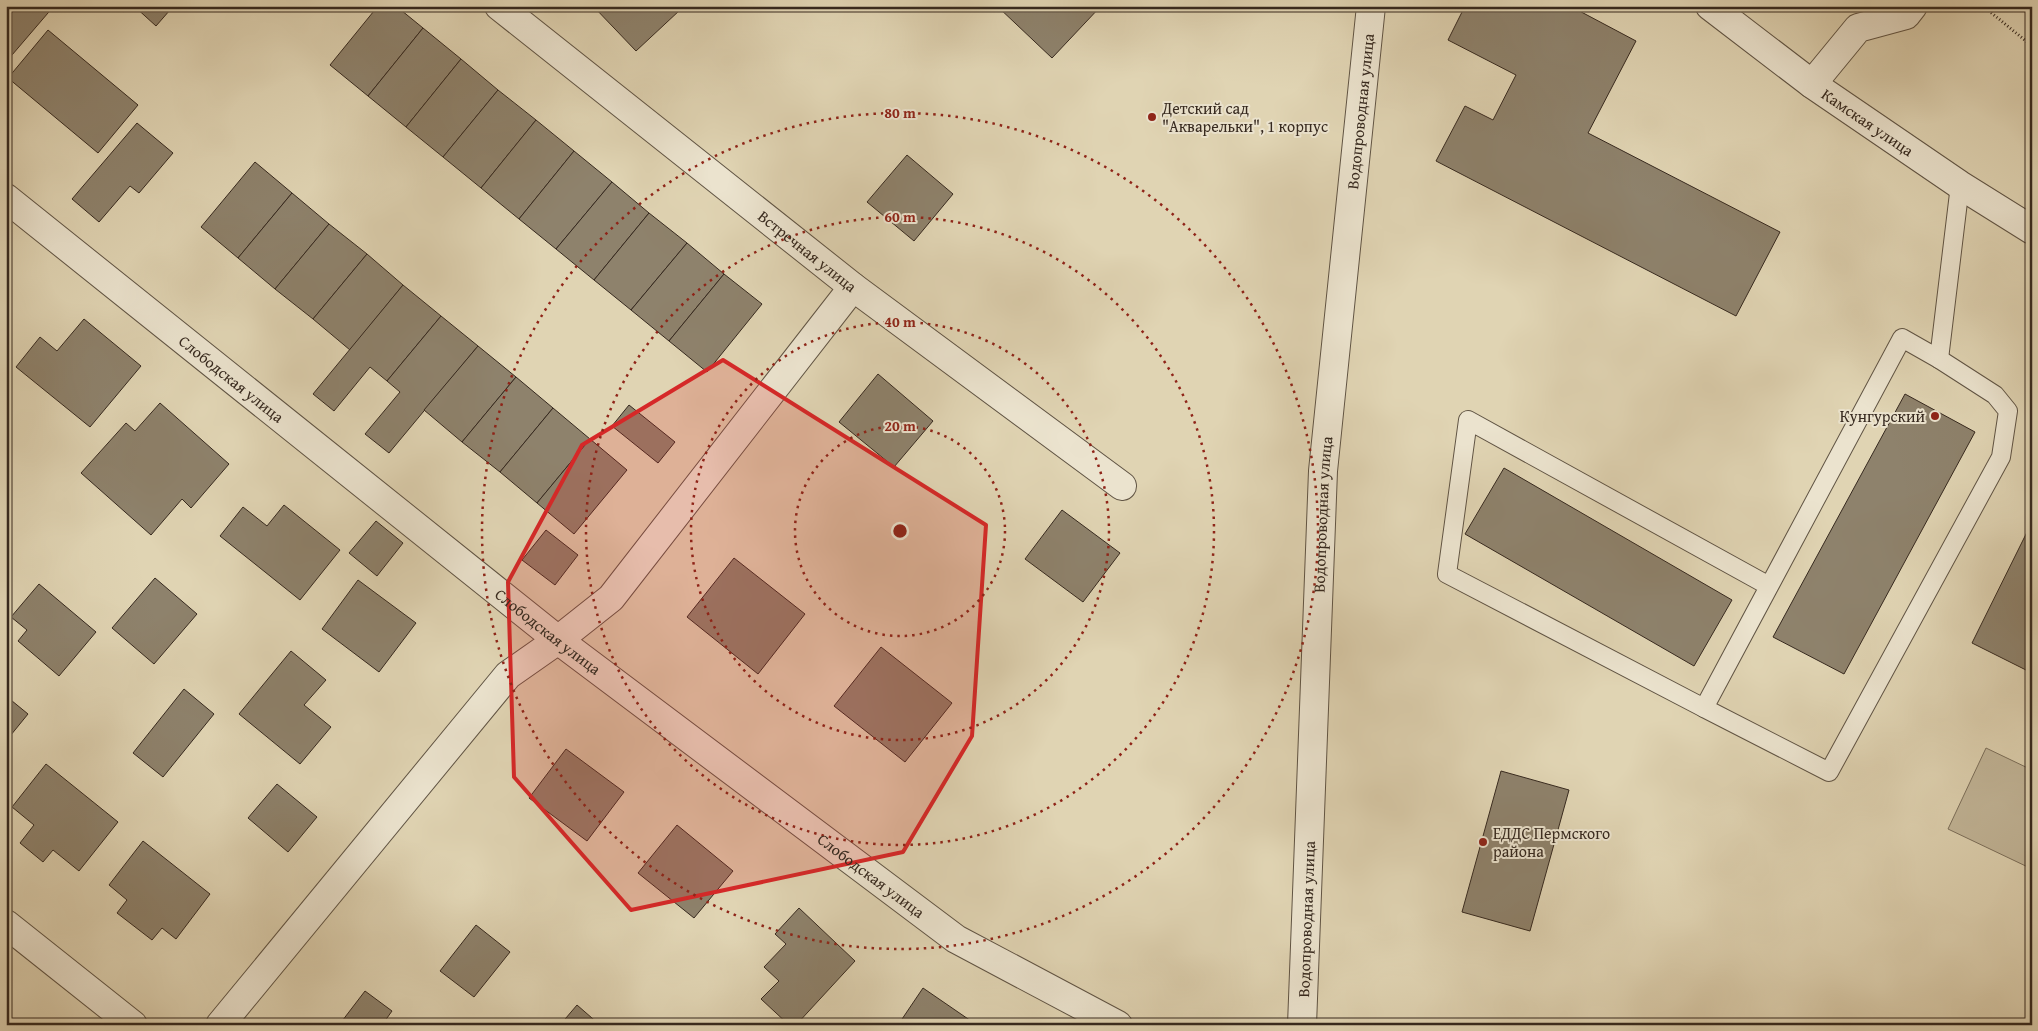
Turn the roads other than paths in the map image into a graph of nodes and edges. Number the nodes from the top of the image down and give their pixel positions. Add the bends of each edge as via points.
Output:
1 (499, 6) edge
2 (1371, 6) edge
3 (1710, 6) edge
4 (1905, 9) edge
5 (1812, 84) junction
6 (1960, 185) junction
7 (6, 198) edge
8 (2032, 230) edge
9 (853, 287) junction
10 (1939, 359) junction
11 (1122, 486) dead end
12 (1769, 586) junction
13 (558, 640) junction
14 (1704, 708) junction
15 (6, 924) edge
16 (133, 1025) edge
17 (220, 1025) edge
18 (1118, 1025) edge
19 (1302, 1025) edge

1 - 9 street, Встречная улица
2 - 19 street, Водопроводная улица via 1323,471
3 - 5 street, Камская улица
4 - 5 street via 1858,28
5 - 6 street, Камская улица
6 - 8 street, Камская улица
6 - 10 lane
7 - 13 street, Слободская улица
9 - 11 street, Встречная улица
9 - 13 street via 610,598
10 - 12 lane via 1902,338
10 - 14 lane via 1995,395 2008,411 2000,457 1829,772
12 - 14 lane
12 - 14 lane via 1468,420 1447,574
13 - 17 street via 508,675
13 - 18 street, Слободская улица via 956,939
15 - 16 street

